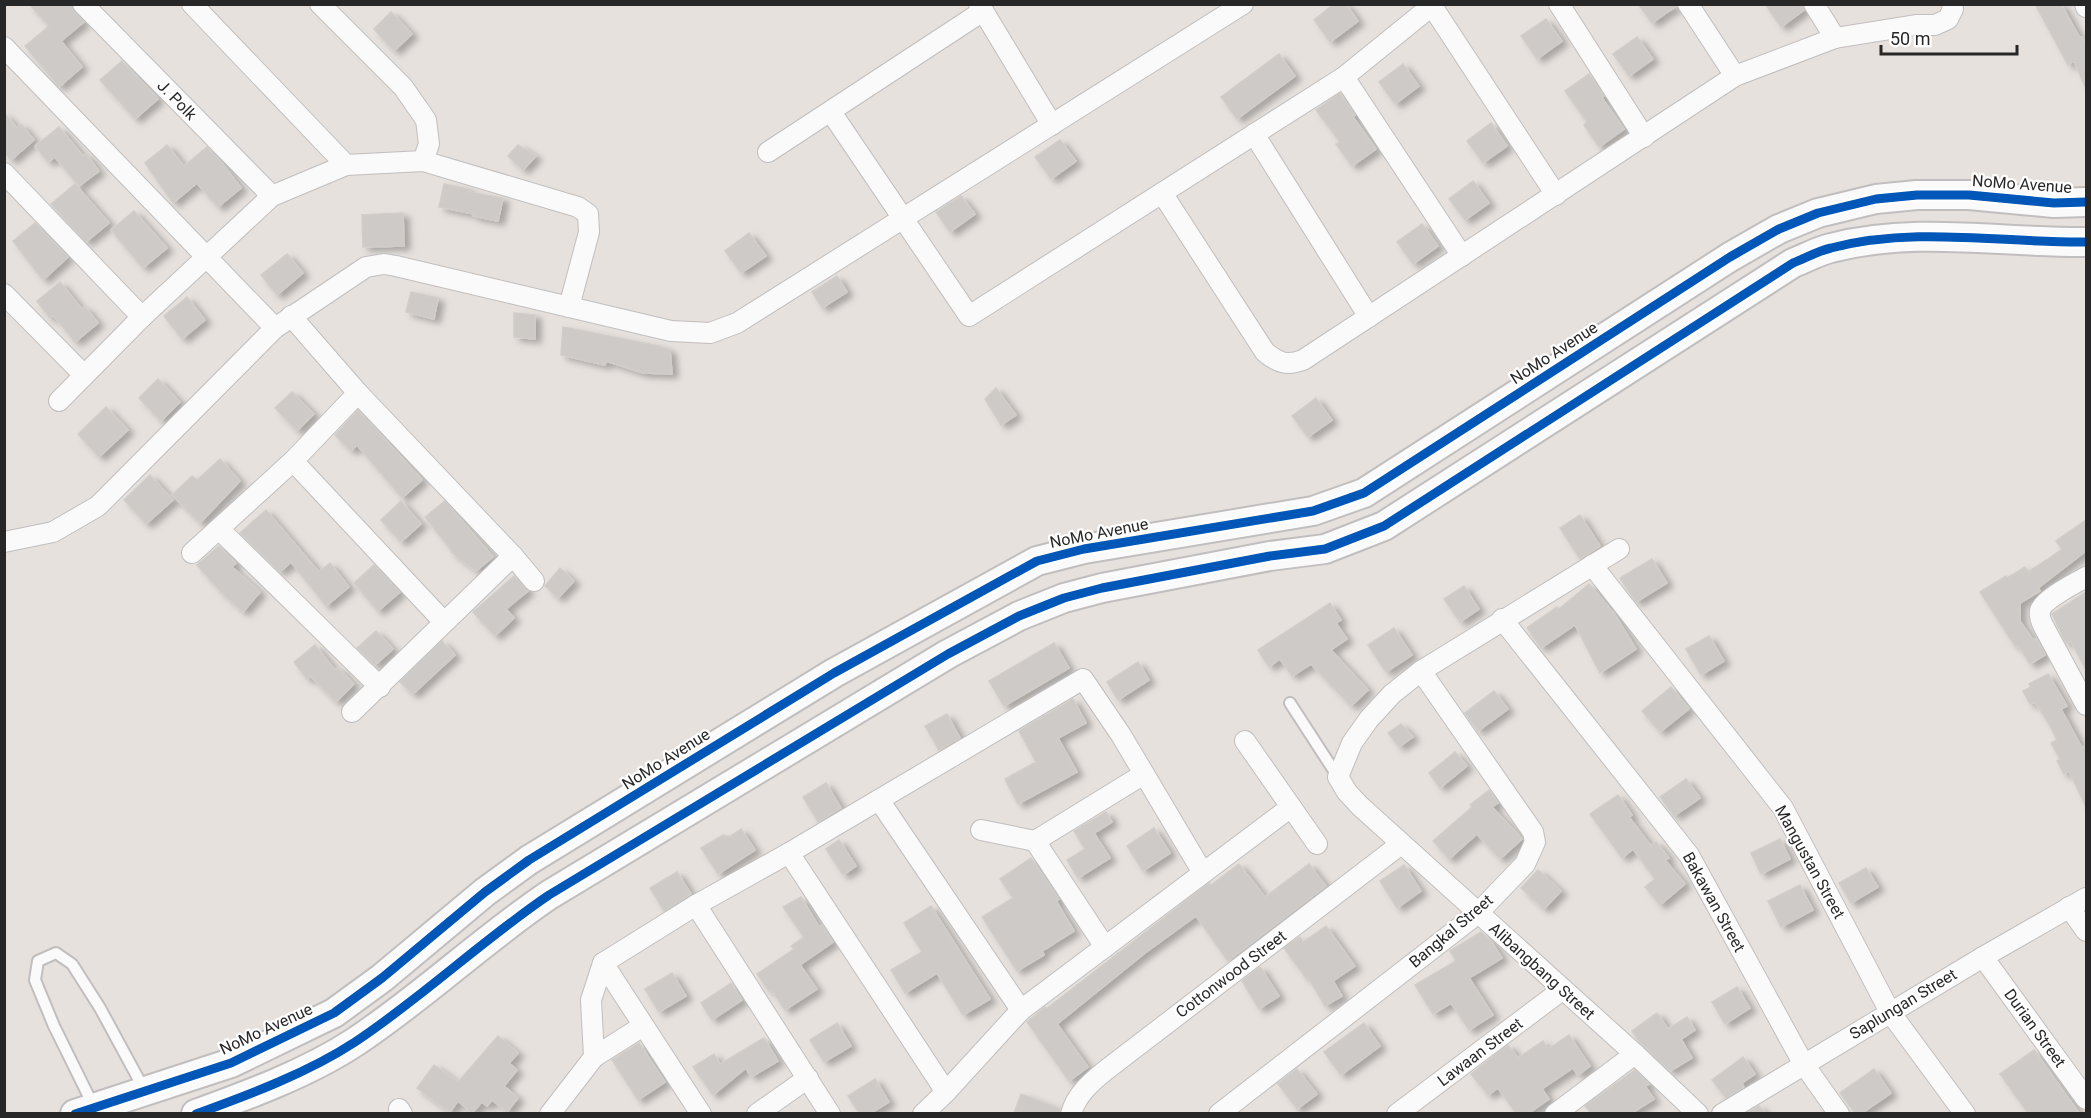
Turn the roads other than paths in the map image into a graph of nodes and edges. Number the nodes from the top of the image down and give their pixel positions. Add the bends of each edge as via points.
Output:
1 (83, 4) edge
2 (192, 4) edge
3 (320, 4) edge
4 (1244, 4) edge
5 (1559, 4) edge
6 (1688, 4) edge
7 (1814, 4) edge
8 (1952, 4) edge
9 (1433, 5) edge
10 (981, 8) edge
11 (1835, 38) junction
12 (4, 47) edge
13 (1735, 76) junction
14 (1344, 77) junction
15 (831, 112) junction
16 (1052, 125) junction
17 (1254, 134) junction
18 (1644, 137) junction
19 (768, 152) dead end
20 (423, 161) junction
21 (346, 165) junction
22 (4, 172) edge
23 (1162, 193) junction
24 (1556, 195) junction
25 (272, 196) junction
26 (2086, 202) edge
27 (903, 219) junction
28 (2086, 242) edge
29 (206, 256) junction
30 (1462, 256) junction
31 (4, 294) edge
32 (568, 307) junction
33 (291, 316) junction
34 (142, 317) junction
35 (1369, 317) junction
36 (275, 328) junction
37 (84, 375) junction
38 (358, 393) junction
39 (59, 401) dead end
40 (292, 461) junction
41 (219, 529) junction
42 (4, 542) edge
43 (1619, 549) dead end
44 (192, 553) dead end
45 (513, 556) junction
46 (1592, 566) junction
47 (2086, 577) edge
48 (534, 581) dead end
49 (1502, 619) junction
50 (444, 622) junction
51 (1421, 671) junction
52 (380, 687) junction
53 (1290, 703) dead end
54 (2086, 705) edge
55 (352, 712) dead end
56 (1245, 741) dead end
57 (1144, 774) junction
58 (1338, 777) junction
59 (879, 800) junction
60 (1291, 807) junction
61 (981, 830) dead end
62 (1035, 842) junction
63 (1317, 844) dead end
64 (1401, 844) junction
65 (789, 853) junction
66 (1203, 873) junction
67 (2078, 903) edge
68 (696, 904) junction
69 (1477, 914) junction
70 (2086, 931) edge
71 (1105, 947) junction
72 (1983, 957) junction
73 (603, 963) junction
74 (1562, 990) junction
75 (1021, 1010) junction
76 (1890, 1012) junction
77 (334, 1013) junction
78 (643, 1026) junction
79 (353, 1044) junction
80 (1635, 1054) junction
81 (594, 1057) junction
82 (1803, 1064) junction
83 (808, 1078) junction
84 (146, 1091) junction
85 (945, 1092) junction
86 (2086, 1099) edge
87 (85, 1110) edge
88 (196, 1113) edge
89 (550, 1113) edge
90 (701, 1113) edge
91 (758, 1113) edge
92 (830, 1113) edge
93 (923, 1113) edge
94 (1071, 1113) edge
95 (1220, 1113) edge
96 (1397, 1113) edge
97 (1555, 1113) edge
98 (1698, 1113) edge
99 (1722, 1113) edge
100 (1839, 1113) edge
101 (1965, 1113) edge

1 - 25 street, J. Polk
2 - 21 street
3 - 20 street via 403,87 426,120 429,144
4 - 16 street
5 - 18 street
6 - 13 street
7 - 11 street
8 - 11 street via 1948,19 1935,25
9 - 14 street
9 - 24 street
10 - 15 street
10 - 16 street
11 - 13 street
12 - 29 street
13 - 18 street
14 - 17 street
14 - 30 street
15 - 19 street
15 - 27 street
16 - 27 street
17 - 23 street
17 - 35 street
18 - 24 street
20 - 21 street
20 - 32 street via 578,207 588,214 589,232
21 - 25 street
22 - 34 street
23 - 27 street via 969,316
23 - 35 street via 1265,352 1274,360 1293,364 1303,360
24 - 30 street
25 - 29 street
26 - 77 main road, NoMo Avenue via 1917,195 1875,199 1818,213 1779,229 1730,257 1364,493 1312,511 1084,549 1037,561 834,673 529,860
27 - 32 street via 737,323 710,333 671,331
28 - 79 main road via 1919,236 1880,238 1828,248 1793,263 1384,526 1325,549 1102,588 1019,616 948,654 549,895
29 - 34 street
29 - 36 street
30 - 35 street
31 - 37 street
32 - 33 street via 384,264 366,267
33 - 36 street
33 - 38 street
34 - 37 street
36 - 42 street via 98,506 53,532
37 - 39 street
38 - 40 street
38 - 45 street
40 - 41 street
40 - 50 street
41 - 44 street
41 - 52 street
43 - 46 street
45 - 48 street
45 - 50 street
46 - 49 street
46 - 76 street, Mangustan Street via 1783,808
47 - 54 street via 2040,610 2045,629
49 - 51 street
49 - 82 street, Bakawan Street via 1689,855
50 - 52 street
51 - 58 street via 1369,719 1352,743
51 - 69 street, Bangkal Street via 1533,832 1532,854
52 - 55 street
53 - 58 lane
56 - 60 street
57 - 59 street via 1083,679
57 - 62 street
57 - 66 street
58 - 64 street, Alibangbang Street via 1360,806
59 - 65 street
59 - 75 street
60 - 63 street
60 - 66 street
61 - 62 street
62 - 71 street
64 - 69 street, Alibangbang Street
64 - 94 street, Cottonwood Street via 1106,1070 1074,1102
65 - 68 street
65 - 85 street
66 - 71 street
67 - 70 street
67 - 72 street, Saplungan Street
68 - 73 street
68 - 83 street
69 - 74 street, Alibangbang Street
69 - 95 street, Bangkal Street
71 - 75 street
72 - 76 street, Saplungan Street
72 - 86 street, Durian Street
73 - 78 street
73 - 81 street via 591,1000
74 - 80 street, Alibangbang Street
74 - 96 street, Lawaan Street
75 - 85 street
76 - 82 street, Saplungan Street
76 - 101 street, Mangustan Street
77 - 79 main road
77 - 84 main road, NoMo Avenue via 231,1063
78 - 81 street
78 - 90 street
79 - 88 main road via 306,1069
80 - 97 street
80 - 98 street, Alibangbang Street
81 - 89 street
82 - 99 street, Saplungan Street
82 - 100 street, Bakawan Street
83 - 91 street
83 - 92 street
84 - 87 main road, NoMo Avenue
84 - 87 lane via 72,964 56,953 38,961 35,980
85 - 93 street

